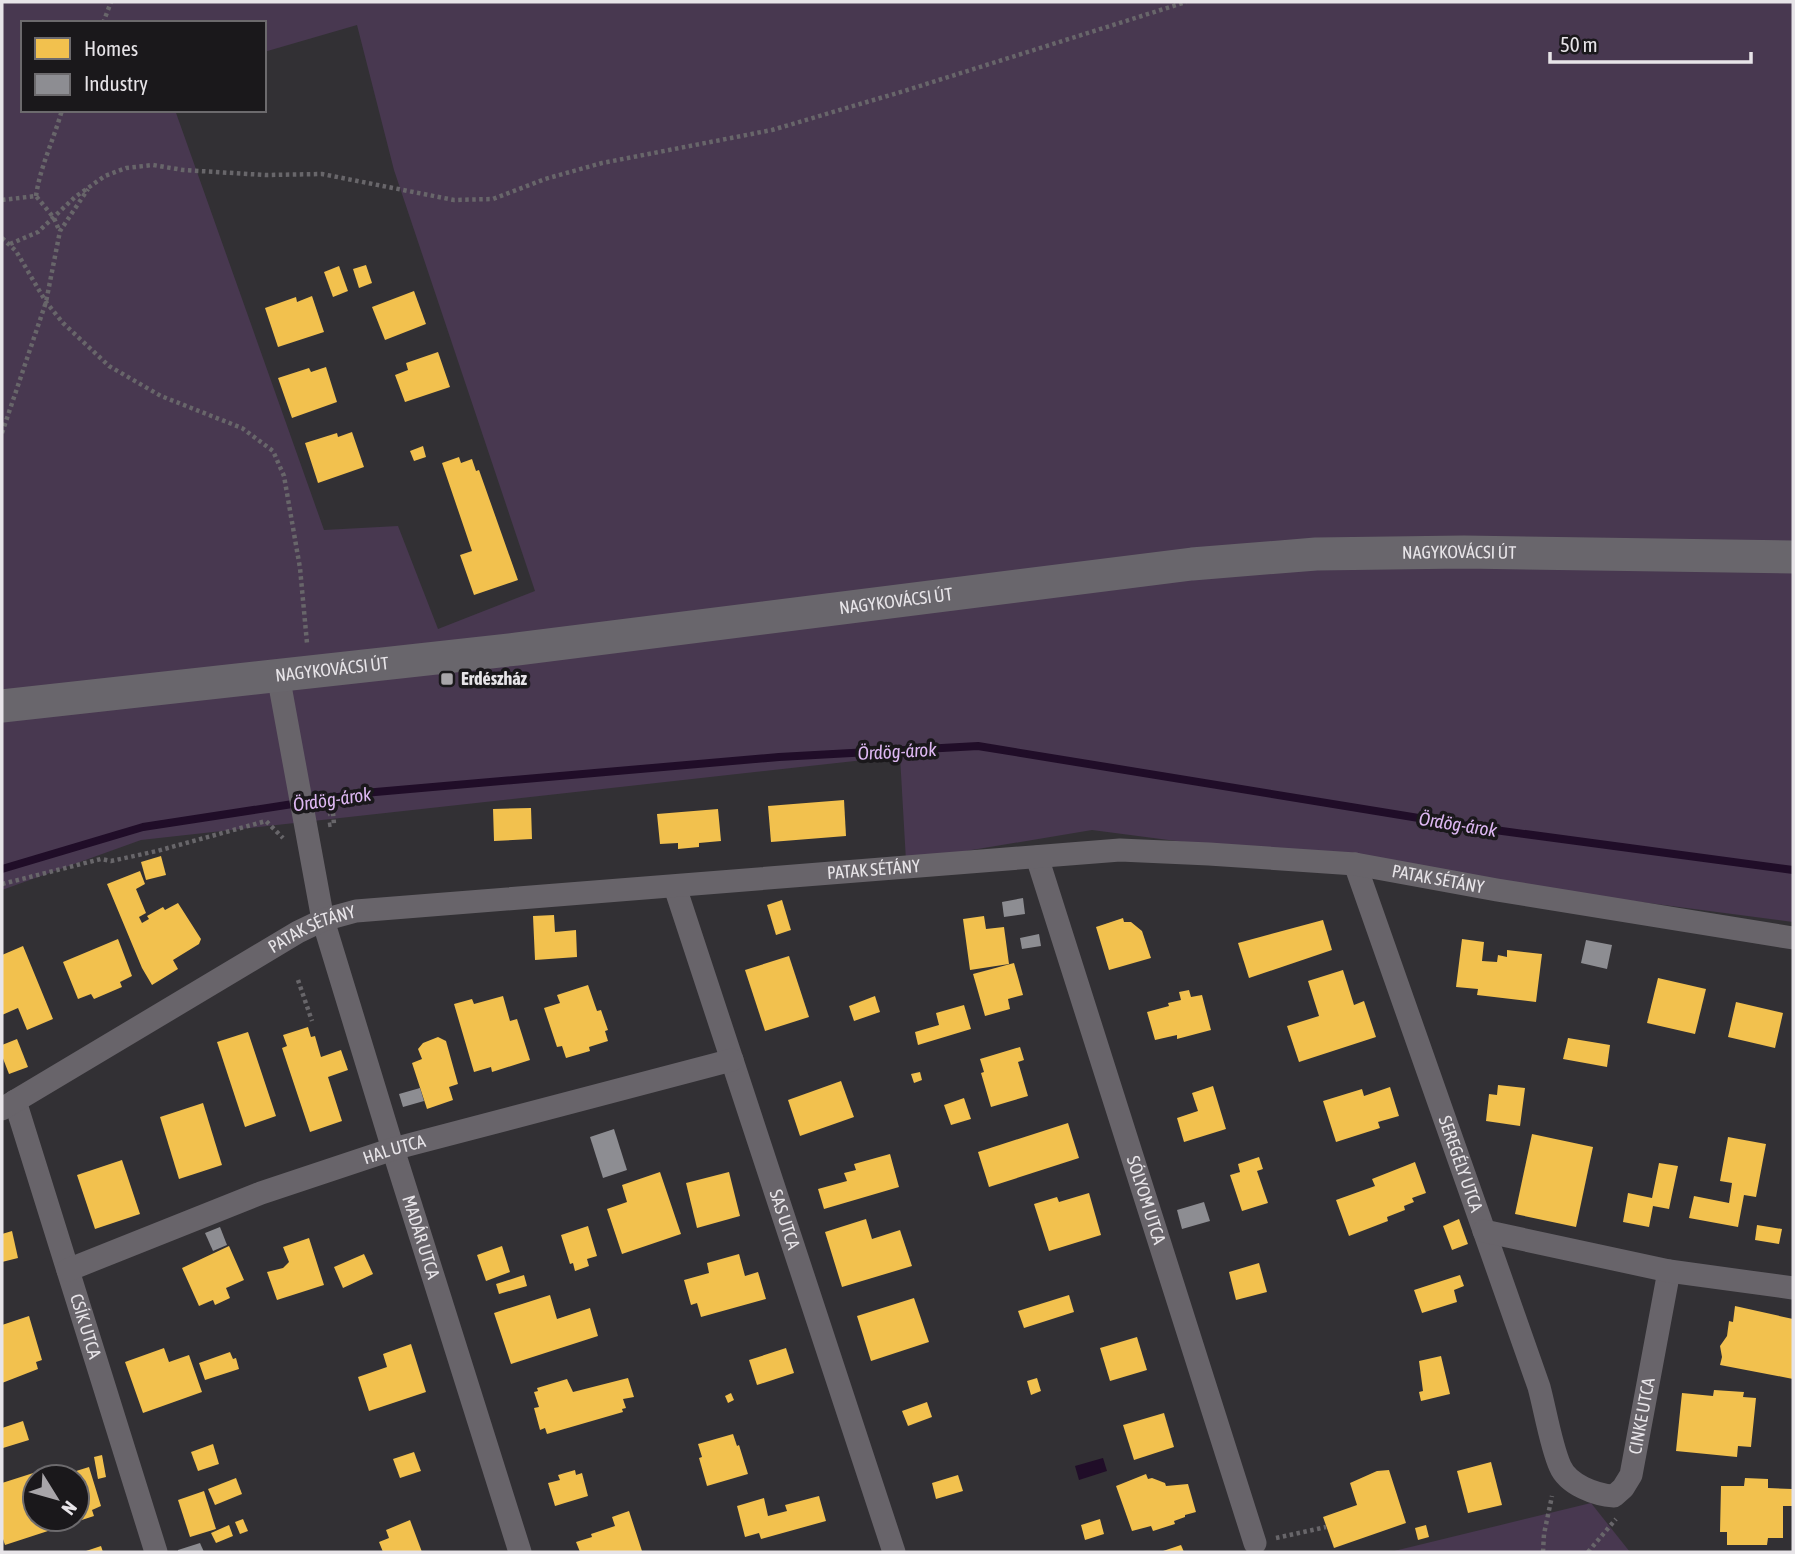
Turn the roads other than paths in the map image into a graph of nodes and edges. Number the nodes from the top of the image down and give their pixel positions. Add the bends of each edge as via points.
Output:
1 (1793, 557) edge
2 (294, 673) junction
3 (2, 706) edge
4 (1037, 857) junction
5 (1355, 864) junction
6 (675, 887) junction
7 (323, 920) junction
8 (1793, 937) edge
9 (733, 1060) junction
10 (8, 1105) edge
11 (393, 1149) junction
12 (1484, 1231) junction
13 (68, 1269) junction
14 (1669, 1271) junction
15 (1793, 1288) edge
16 (1560, 1468) joint
17 (1255, 1544) road end
18 (156, 1552) edge
19 (520, 1552) edge
20 (894, 1552) edge

1 - 2 street, NAGYKOVÁCSI ÚT via 1316,554 1192,564
2 - 3 street, NAGYKOVÁCSI ÚT
2 - 7 street, MADÁR UTCA via 296,772
4 - 5 street, PATAK SÉTÁNY via 1120,850
4 - 6 street, PATAK SÉTÁNY
4 - 17 street, SÓLYOM UTCA
5 - 8 street, PATAK SÉTÁNY
5 - 12 street, SEREGÉLY UTCA
6 - 7 street, PATAK SÉTÁNY via 356,911
6 - 9 street, SAS UTCA
7 - 10 street, PATAK SÉTÁNY
7 - 11 street, MADÁR UTCA
9 - 11 street, HAL UTCA
9 - 20 street, SAS UTCA
10 - 13 street, CSÍK UTCA
11 - 13 street, HAL UTCA via 261,1193
11 - 19 street, MADÁR UTCA
12 - 14 street
12 - 16 street, SEREGÉLY UTCA via 1539,1387
13 - 18 street, CSÍK UTCA
14 - 15 street
14 - 16 street, CINKE UTCA via 1631,1475 1614,1496 1597,1495

